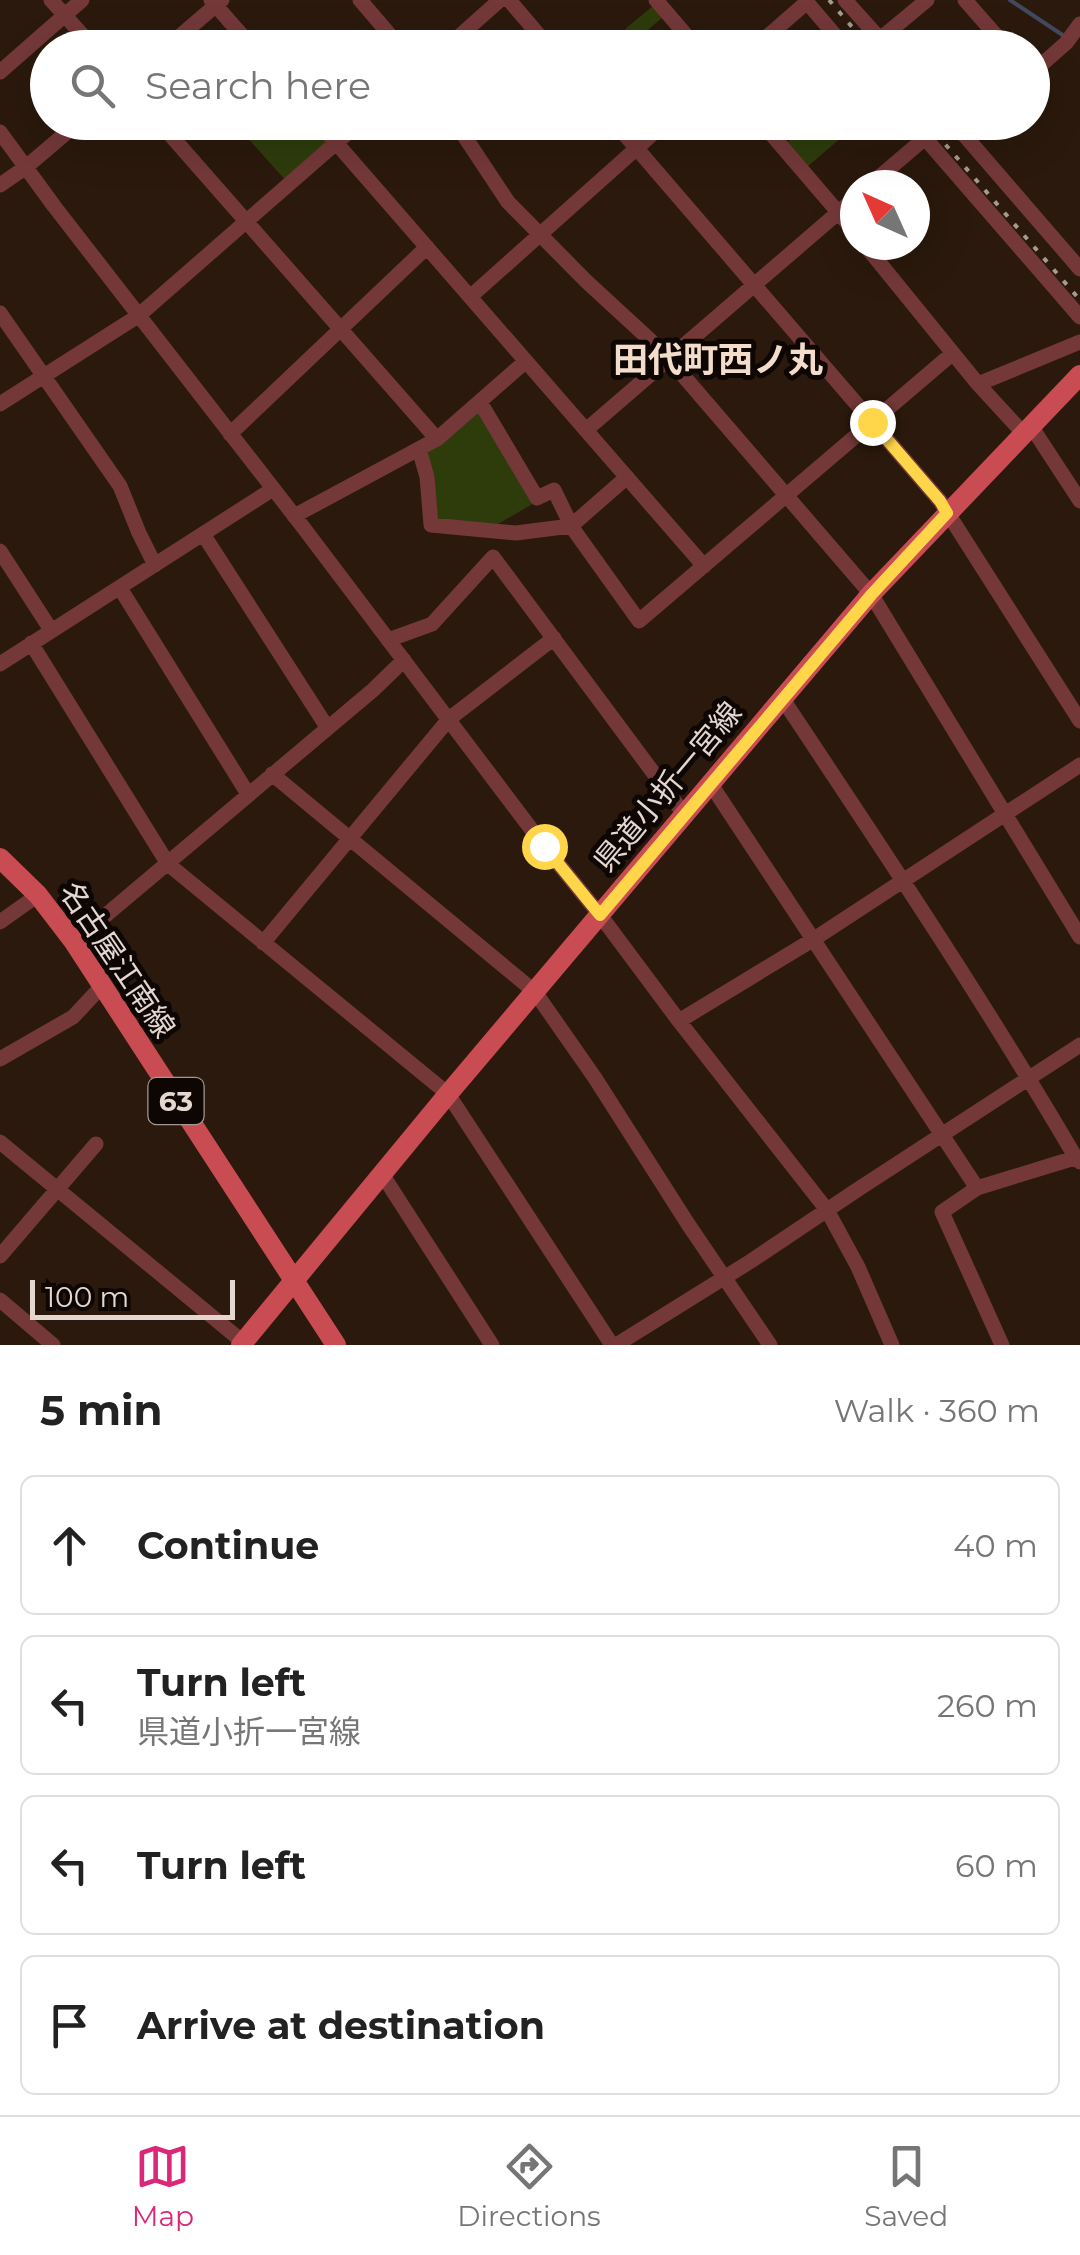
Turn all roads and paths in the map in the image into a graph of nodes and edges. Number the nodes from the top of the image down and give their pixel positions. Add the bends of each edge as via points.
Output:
1 (51, 0) edge
2 (82, 0) edge
3 (360, 0) edge
4 (500, 0) edge
5 (509, 0) edge
6 (656, 0) edge
7 (845, 0) edge
8 (927, 0) edge
9 (966, 0) edge
10 (806, 1) edge
11 (216, 2) edge
12 (64, 15) junction
13 (1080, 24) edge
14 (47, 30) edge
15 (78, 30) edge
16 (186, 30) edge
17 (239, 30) edge
18 (386, 30) edge
19 (466, 30) edge
20 (535, 30) edge
21 (682, 30) edge
22 (774, 30) edge
23 (831, 30) edge
24 (872, 30) edge
25 (897, 30) edge
26 (992, 30) edge
27 (1066, 43) junction
28 (30, 45) edge
29 (1080, 54) edge
30 (1050, 58) edge
31 (0, 72) edge
32 (0, 132) edge
33 (57, 140) edge
34 (174, 140) edge
35 (333, 140) edge
36 (339, 140) edge
37 (467, 140) edge
38 (629, 140) edge
39 (643, 140) edge
40 (777, 140) edge
41 (922, 140) edge
42 (926, 140) edge
43 (970, 140) edge
44 (336, 143) junction
45 (636, 148) junction
46 (26, 167) junction
47 (887, 170) edge
48 (0, 186) edge
49 (838, 212) junction
50 (840, 214) edge
51 (246, 222) junction
52 (540, 234) junction
53 (426, 247) junction
54 (877, 260) edge
55 (1080, 270) edge
56 (754, 285) junction
57 (470, 297) junction
58 (0, 313) edge
59 (138, 316) junction
60 (1080, 317) edge
61 (340, 330) junction
62 (1080, 342) edge
63 (953, 352) junction
64 (668, 358) junction
65 (526, 361) junction
66 (1080, 375) edge
67 (45, 376) junction
68 (978, 384) junction
69 (480, 402) junction
70 (0, 404) edge
71 (872, 422) junction
72 (586, 430) junction
73 (1027, 430) junction
74 (230, 434) junction
75 (437, 439) junction
76 (419, 449) junction
77 (627, 477) junction
78 (273, 489) junction
79 (786, 495) junction
80 (1080, 501) edge
81 (947, 513) junction
82 (294, 516) junction
83 (571, 526) junction
84 (516, 532) junction
85 (203, 534) junction
86 (0, 552) edge
87 (494, 557) junction
88 (155, 565) junction
89 (704, 566) junction
90 (120, 588) junction
91 (872, 594) junction
92 (51, 630) junction
93 (554, 638) junction
94 (388, 640) junction
95 (31, 643) junction
96 (404, 660) junction
97 (0, 664) edge
98 (782, 698) junction
99 (449, 719) junction
100 (1080, 720) edge
101 (327, 727) junction
102 (1080, 765) edge
103 (272, 774) junction
104 (710, 782) junction
105 (248, 794) junction
106 (684, 814) junction
107 (1006, 816) junction
108 (350, 838) junction
109 (0, 844) edge
110 (2, 862) edge
111 (168, 864) junction
112 (904, 880) junction
113 (38, 894) junction
114 (600, 915) junction
115 (0, 922) edge
116 (1080, 937) edge
117 (814, 939) junction
118 (74, 942) junction
119 (264, 943) junction
120 (102, 987) junction
121 (535, 992) junction
122 (679, 1021) junction
123 (1080, 1045) edge
124 (0, 1059) edge
125 (1028, 1077) junction
126 (448, 1094) junction
127 (942, 1135) junction
128 (0, 1142) edge
129 (96, 1144) dead end
130 (1078, 1160) edge
131 (382, 1174) junction
132 (977, 1188) junction
133 (58, 1190) junction
134 (827, 1210) junction
135 (0, 1256) edge
136 (724, 1278) junction
137 (294, 1281) junction
138 (0, 1300) edge
139 (242, 1344) edge
140 (53, 1345) edge
141 (336, 1345) edge
142 (492, 1345) edge
143 (614, 1345) edge
144 (770, 1345) edge
145 (892, 1345) edge
146 (1002, 1345) edge

1 - 12 street
2 - 12 street
3 - 18 street
4 - 19 street
5 - 20 street
6 - 21 street
7 - 24 street
8 - 25 street
9 - 26 street
10 - 22 street
10 - 23 street
11 - 16 street
11 - 17 street
12 - 14 street
12 - 15 street
13 - 27 street
27 - 29 street
27 - 30 street
28 - 31 street
32 - 46 street
33 - 46 street
34 - 51 street
35 - 44 street
36 - 44 street
37 - 52 street via 508,202
38 - 45 street
39 - 45 street
40 - 49 street
41 - 47 street
42 - 60 street
43 - 55 street
44 - 51 street
44 - 53 street
45 - 52 street
45 - 56 street
46 - 48 street
46 - 59 street
49 - 50 street
49 - 56 street
51 - 59 street
51 - 61 street
52 - 57 street
52 - 64 street
53 - 57 street
53 - 61 street
54 - 63 street
56 - 64 street
56 - 71 street
57 - 65 street
58 - 67 street
59 - 67 street
59 - 74 street
61 - 74 street
61 - 75 street
62 - 68 street
63 - 68 street
63 - 71 street
64 - 72 street
64 - 79 street
65 - 69 street
65 - 72 street
66 - 73 main road, 県道小折一宮線
67 - 70 street
67 - 88 street via 120,486
68 - 73 street
69 - 75 street
69 - 83 street via 537,498 554,490
71 - 79 street
71 - 81 street
72 - 77 street
73 - 80 street
73 - 81 main road, 県道小折一宮線
74 - 78 street
75 - 76 street
76 - 82 street
76 - 84 street via 431,525
77 - 83 street
77 - 89 street
78 - 82 street
78 - 85 street
79 - 89 street
79 - 91 street
81 - 91 main road, 県道小折一宮線
81 - 100 street
82 - 94 street
83 - 84 street
83 - 89 street via 639,621
84 - 87 street
85 - 88 street
85 - 101 street
86 - 92 street
87 - 93 street
87 - 94 street via 432,624
88 - 90 street
90 - 92 street
90 - 105 street
91 - 98 main road, 県道小折一宮線
91 - 107 street
92 - 95 street
93 - 99 street
93 - 106 street
94 - 96 street
95 - 97 street
95 - 111 street
96 - 99 street
96 - 101 street
98 - 104 main road, 県道小折一宮線
98 - 112 street
99 - 108 street
99 - 114 street
101 - 103 street
102 - 107 street
103 - 105 street
103 - 108 street
104 - 106 main road, 県道小折一宮線
104 - 117 street
105 - 111 street
106 - 114 main road, 県道小折一宮線
107 - 112 street
107 - 116 street
108 - 119 street
108 - 121 street
109 - 110 street
110 - 113 main road, 名古屋江南線 / 63
111 - 118 street
111 - 119 street
112 - 117 street
112 - 125 street
113 - 115 street
113 - 118 main road, 名古屋江南線 / 63
114 - 121 main road, 県道小折一宮線
114 - 122 street
117 - 122 street
117 - 127 street
118 - 120 main road, 名古屋江南線 / 63
119 - 126 street
120 - 124 street via 73,1017
120 - 137 main road, 名古屋江南線 / 63
121 - 126 main road, 県道小折一宮線
121 - 136 street
122 - 134 street
123 - 125 street
125 - 127 street
125 - 130 street
126 - 131 main road, 県道小折一宮線
126 - 143 street
127 - 132 street
127 - 134 street
128 - 133 street
129 - 133 street
130 - 132 street
131 - 137 main road, 県道小折一宮線
131 - 142 street
132 - 146 street via 942,1212
133 - 135 street
133 - 139 street
134 - 136 street
134 - 145 street
136 - 143 street
136 - 144 street
137 - 139 main road, 県道小折一宮線
137 - 141 main road, 名古屋江南線 / 63
138 - 140 street

